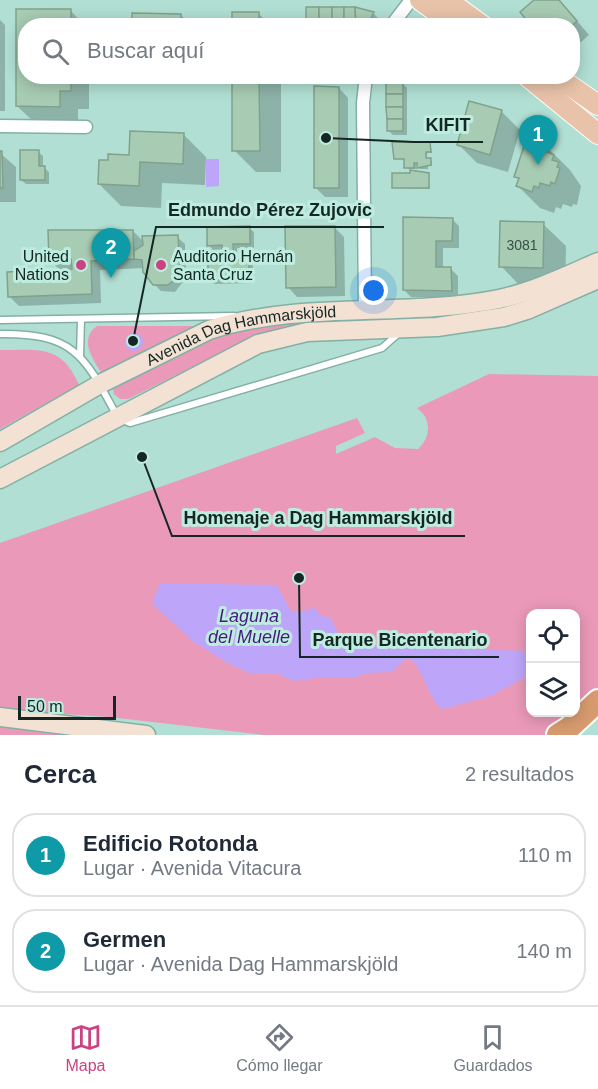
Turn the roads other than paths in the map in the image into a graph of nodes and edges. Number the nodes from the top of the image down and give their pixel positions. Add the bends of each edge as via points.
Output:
1 (411, 0) edge
2 (420, 0) edge
3 (447, 0) edge
4 (397, 18) edge
5 (445, 18) edge
6 (472, 18) edge
7 (365, 84) edge
8 (537, 84) edge
9 (568, 84) edge
10 (598, 105) edge
11 (0, 126) edge
12 (86, 127) dead end
13 (598, 134) edge
14 (598, 262) edge
15 (598, 279) edge
16 (365, 310) junction
17 (268, 315) junction
18 (81, 319) junction
19 (0, 320) edge
20 (403, 330) junction
21 (0, 334) edge
22 (80, 356) junction
23 (100, 384) junction
24 (118, 418) junction
25 (0, 442) edge
26 (0, 479) edge
27 (598, 701) edge
28 (0, 717) edge
29 (146, 735) edge
30 (558, 735) edge

1 - 4 street
2 - 5 main road
3 - 6 main road
7 - 16 street
8 - 13 main road
9 - 10 main road
11 - 12 street
14 - 16 main road, Avenida Dag Hammarskjöld via 499,299
15 - 20 main road, Avenida Dag Hammarskjöld via 504,317
16 - 17 main road, Avenida Dag Hammarskjöld
17 - 18 lane
17 - 23 main road, Avenida Dag Hammarskjöld via 209,330
18 - 19 lane
18 - 22 lane
20 - 24 lane via 382,348 148,420 130,423
20 - 24 main road, Avenida Dag Hammarskjöld via 307,332 258,344
21 - 22 lane via 41,335
22 - 23 lane
23 - 24 lane
23 - 25 main road, Avenida Dag Hammarskjöld
24 - 26 main road, Avenida Dag Hammarskjöld
27 - 30 highway
28 - 29 main road

